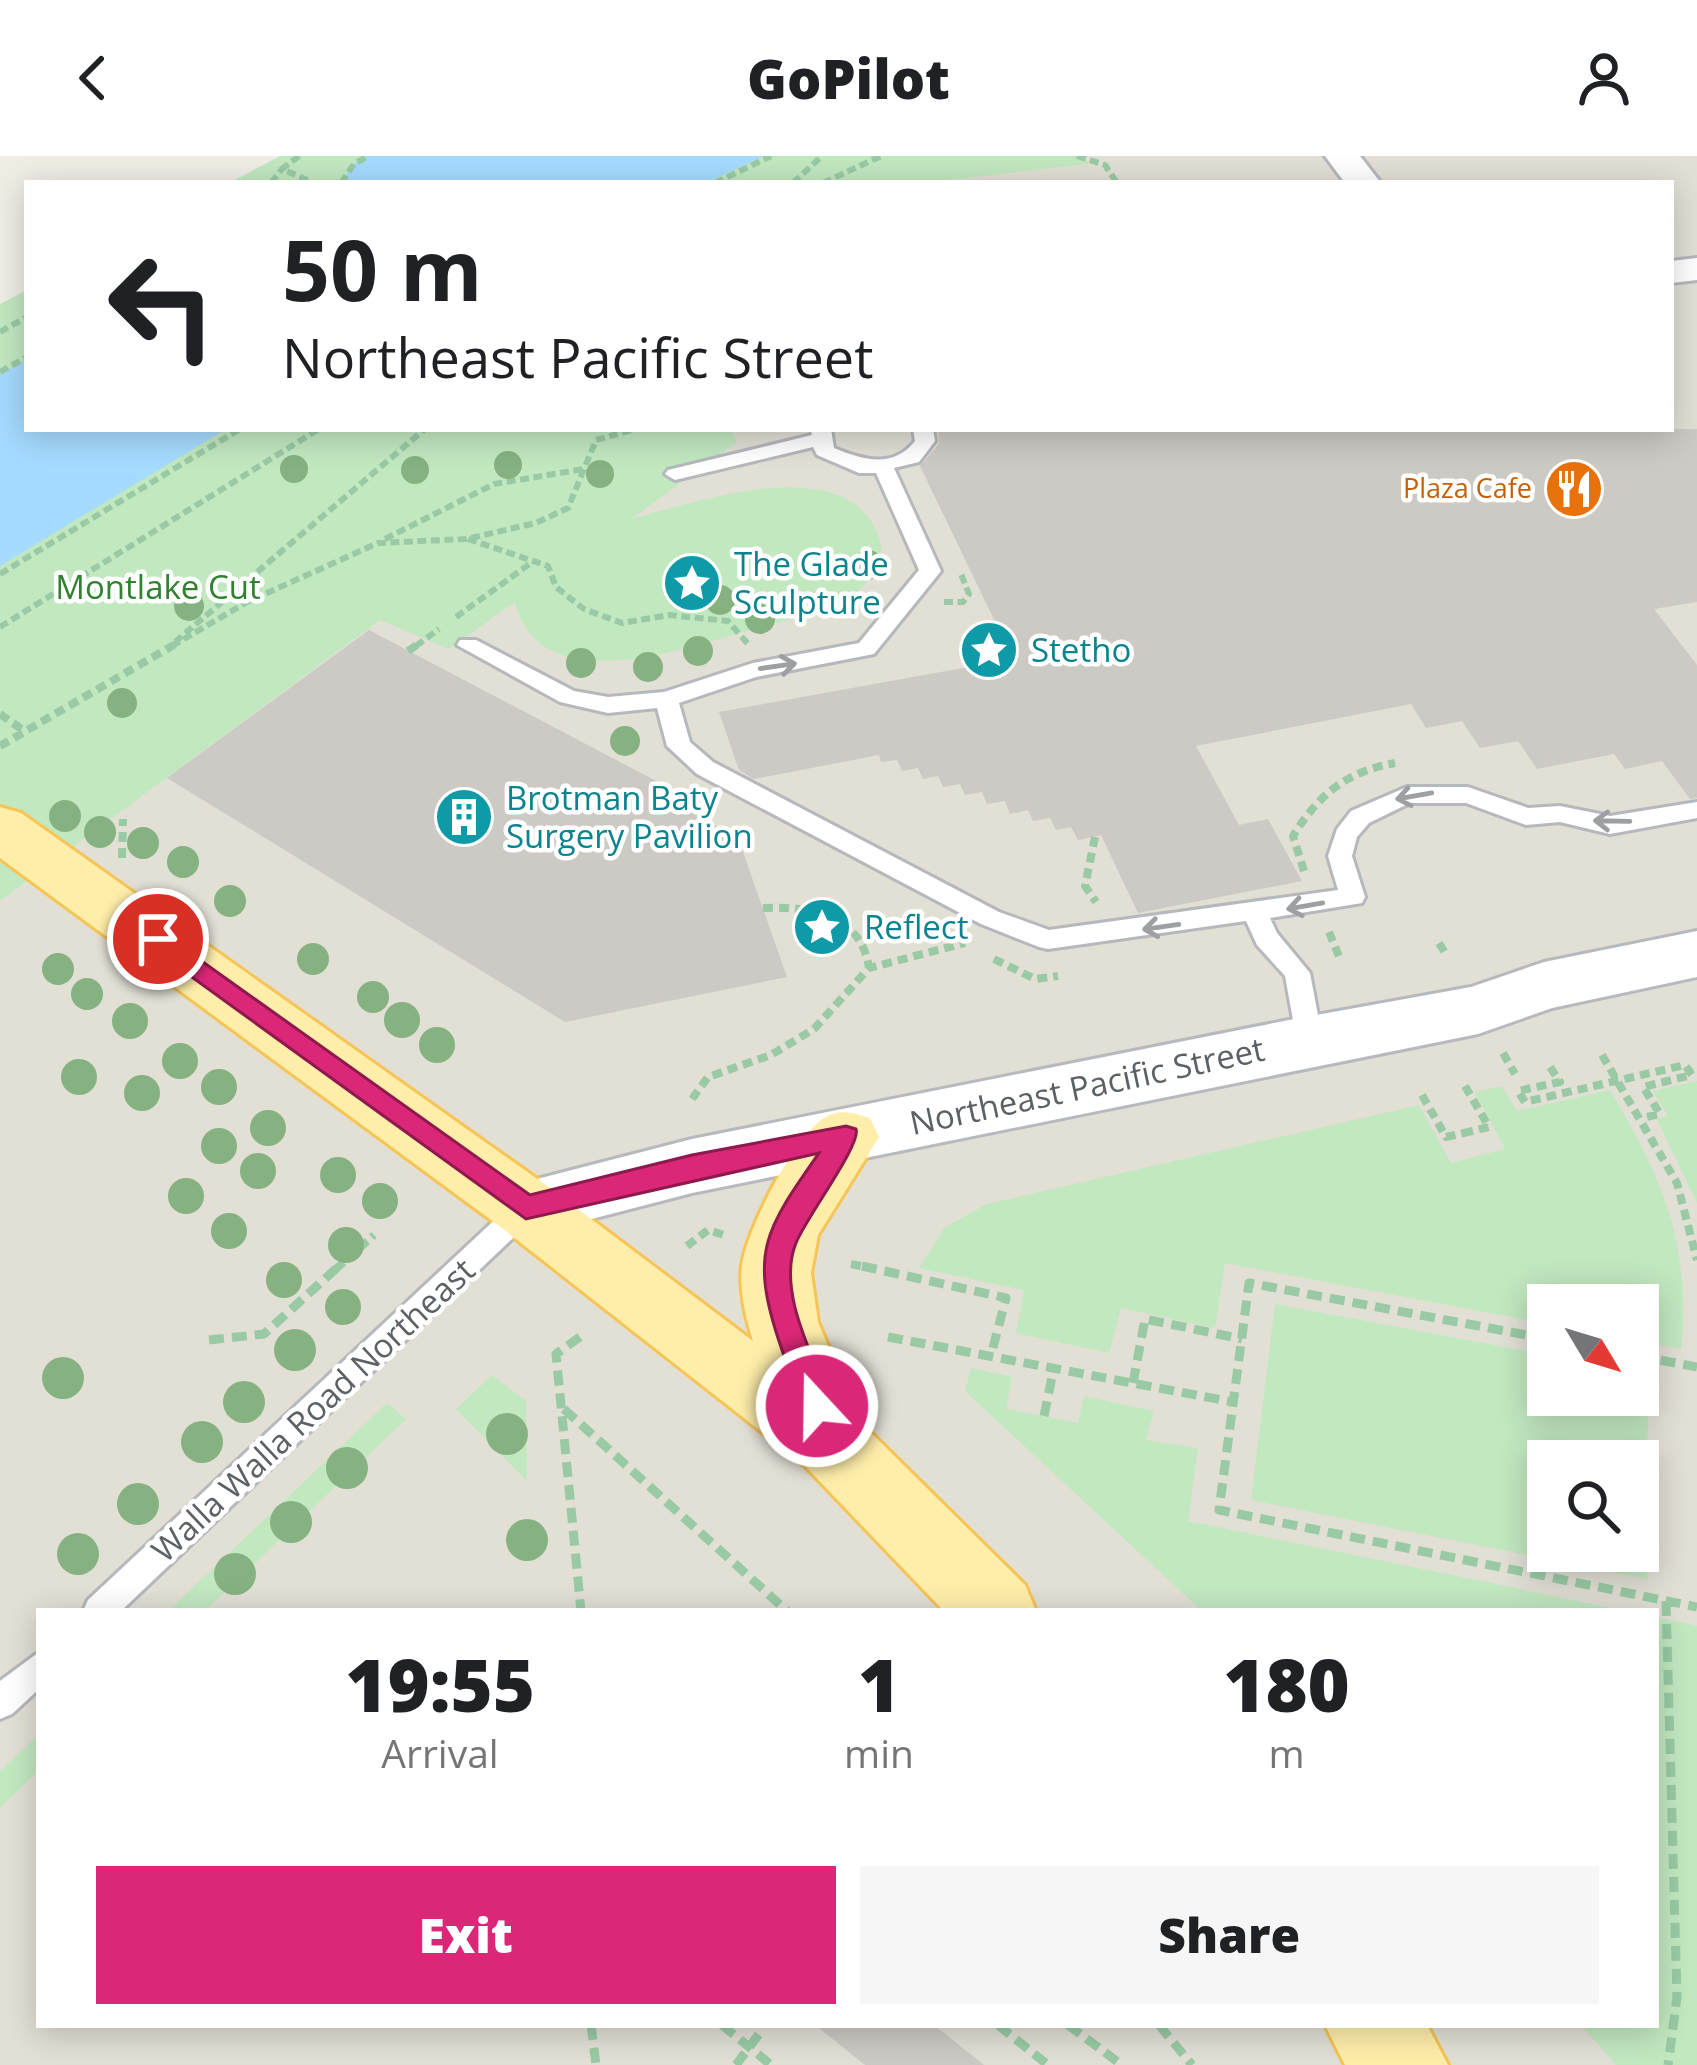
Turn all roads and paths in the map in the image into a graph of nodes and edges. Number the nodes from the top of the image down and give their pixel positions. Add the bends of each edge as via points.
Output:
1 (298, 156) edge
2 (368, 156) edge
3 (771, 156) edge
4 (822, 156) edge
5 (881, 156) edge
6 (1077, 156) edge
7 (1342, 156) edge
8 (282, 169) junction
9 (273, 180) edge
10 (307, 180) edge
11 (343, 180) edge
12 (721, 180) edge
13 (796, 180) edge
14 (829, 180) edge
15 (1115, 180) edge
16 (1361, 180) edge
17 (235, 432) edge
18 (314, 432) edge
19 (421, 432) edge
20 (625, 432) edge
21 (923, 432) edge
22 (820, 434) edge
23 (884, 468) junction
24 (584, 469) junction
25 (675, 474) dead end
26 (466, 539) junction
27 (378, 543) junction
28 (533, 562) junction
29 (0, 574) edge
30 (0, 627) edge
31 (468, 645) dead end
32 (408, 651) dead end
33 (160, 657) junction
34 (753, 670) junction
35 (666, 699) junction
36 (0, 714) edge
37 (24, 730) junction
38 (0, 746) edge
39 (1697, 811) edge
40 (0, 828) edge
41 (763, 908) dead end
42 (1256, 914) junction
43 (962, 941) dead end
44 (1439, 943) dead end
45 (1697, 954) edge
46 (1447, 956) dead end
47 (869, 968) junction
48 (1305, 1040) junction
49 (1503, 1053) dead end
50 (1602, 1055) dead end
51 (1550, 1066) dead end
52 (1515, 1075) dead end
53 (1618, 1081) junction
54 (1465, 1086) dead end
55 (1423, 1095) dead end
56 (692, 1099) dead end
57 (1652, 1101) junction
58 (1634, 1105) junction
59 (1642, 1118) junction
60 (846, 1137) junction
61 (526, 1208) junction
62 (700, 1214) dead end
63 (708, 1230) junction
64 (374, 1235) dead end
65 (740, 1239) dead end
66 (687, 1246) dead end
67 (1697, 1260) edge
68 (851, 1264) dead end
69 (1527, 1336) edge
70 (580, 1337) dead end
71 (888, 1337) dead end
72 (1242, 1339) junction
73 (209, 1340) dead end
74 (992, 1355) junction
75 (1659, 1360) edge
76 (1054, 1367) junction
77 (1697, 1367) edge
78 (1133, 1382) junction
79 (1233, 1402) junction
80 (564, 1409) junction
81 (1044, 1416) dead end
82 (831, 1442) junction
83 (1666, 1601) junction
84 (1697, 1607) edge
85 (102, 1608) edge
86 (581, 1608) edge
87 (784, 1608) edge
88 (994, 1608) edge
89 (36, 1670) edge
90 (0, 1703) edge
91 (591, 2028) edge
92 (726, 2028) edge
93 (1002, 2028) edge
94 (1073, 2028) edge
95 (1162, 2028) edge
96 (1371, 2028) edge
97 (758, 2034) dead end
98 (749, 2047) junction
99 (596, 2065) edge
100 (736, 2065) edge
101 (771, 2065) edge
102 (1048, 2065) edge
103 (1122, 2065) edge
104 (1192, 2065) edge
105 (1402, 2065) edge
106 (1668, 2065) edge

1 - 8 path
2 - 11 path
3 - 12 path
4 - 13 path
5 - 14 path
6 - 15 path via 1105,165
7 - 16 street
8 - 9 path
8 - 10 path
17 - 29 path
18 - 30 path
19 - 33 path
20 - 24 path via 596,440
21 - 23 lane via 921,450
22 - 23 lane via 834,460
22 - 25 lane via 746,445
34 -> 23 lane via 866,649 926,583 928,560
24 - 26 path via 568,508 536,524
24 - 27 path via 494,484
26 - 27 path
26 - 28 path
27 - 33 path via 247,602
28 - 32 path
28 - 34 path via 548,566 556,587 584,609 622,623 670,615 728,621 748,643
31 - 35 lane via 568,698 608,705
33 - 37 path
34 - 35 lane
42 -> 35 lane via 1066,940 990,919 705,768 679,746
36 - 37 path
37 - 38 path
39 -> 42 lane via 1610,825 1559,814 1526,817 1468,795 1407,795 1360,817 1346,835 1340,856 1353,898
40 - 61 main road
41 - 47 path via 794,905 851,926 869,949
42 - 48 lane via 1297,973
43 - 47 path
44 - 46 path
45 - 48 main road, Northeast Pacific Street via 1544,986 1478,1010
47 - 56 path via 814,1029 709,1077
48 - 60 main road, Northeast Pacific Street
49 - 52 path
50 - 53 path
51 - 53 path via 1560,1082 1518,1091 1525,1102
53 - 57 path via 1685,1065 1692,1075 1642,1087
53 - 58 path
54 - 55 path via 1489,1127 1446,1137
57 - 58 path
57 - 59 path via 1660,1114
58 - 59 path
59 - 67 path via 1677,1183
60 - 61 main road, Northeast Pacific Street
60 - 82 main road via 800,1202 779,1249 776,1287
61 - 82 main road
61 - 85 lane, Walla Walla Road Northeast
62 - 63 path
63 - 65 path
63 - 66 path
64 - 73 path via 264,1334
68 - 74 path via 1006,1298
69 - 72 path via 1249,1283
70 - 80 path via 556,1354
71 - 74 path
72 - 78 path via 1145,1319
72 - 79 path
74 - 76 path
75 - 77 path
76 - 78 path
76 - 81 path
78 - 79 path
79 - 83 path via 1219,1510
80 - 86 path
80 - 87 path
82 - 88 main road
83 - 84 path
83 - 106 path via 1677,1997
89 - 90 lane
91 - 99 path
92 - 98 path
93 - 102 path
94 - 103 path
95 - 104 path
96 - 105 main road
97 - 98 path
98 - 100 path
98 - 101 path

